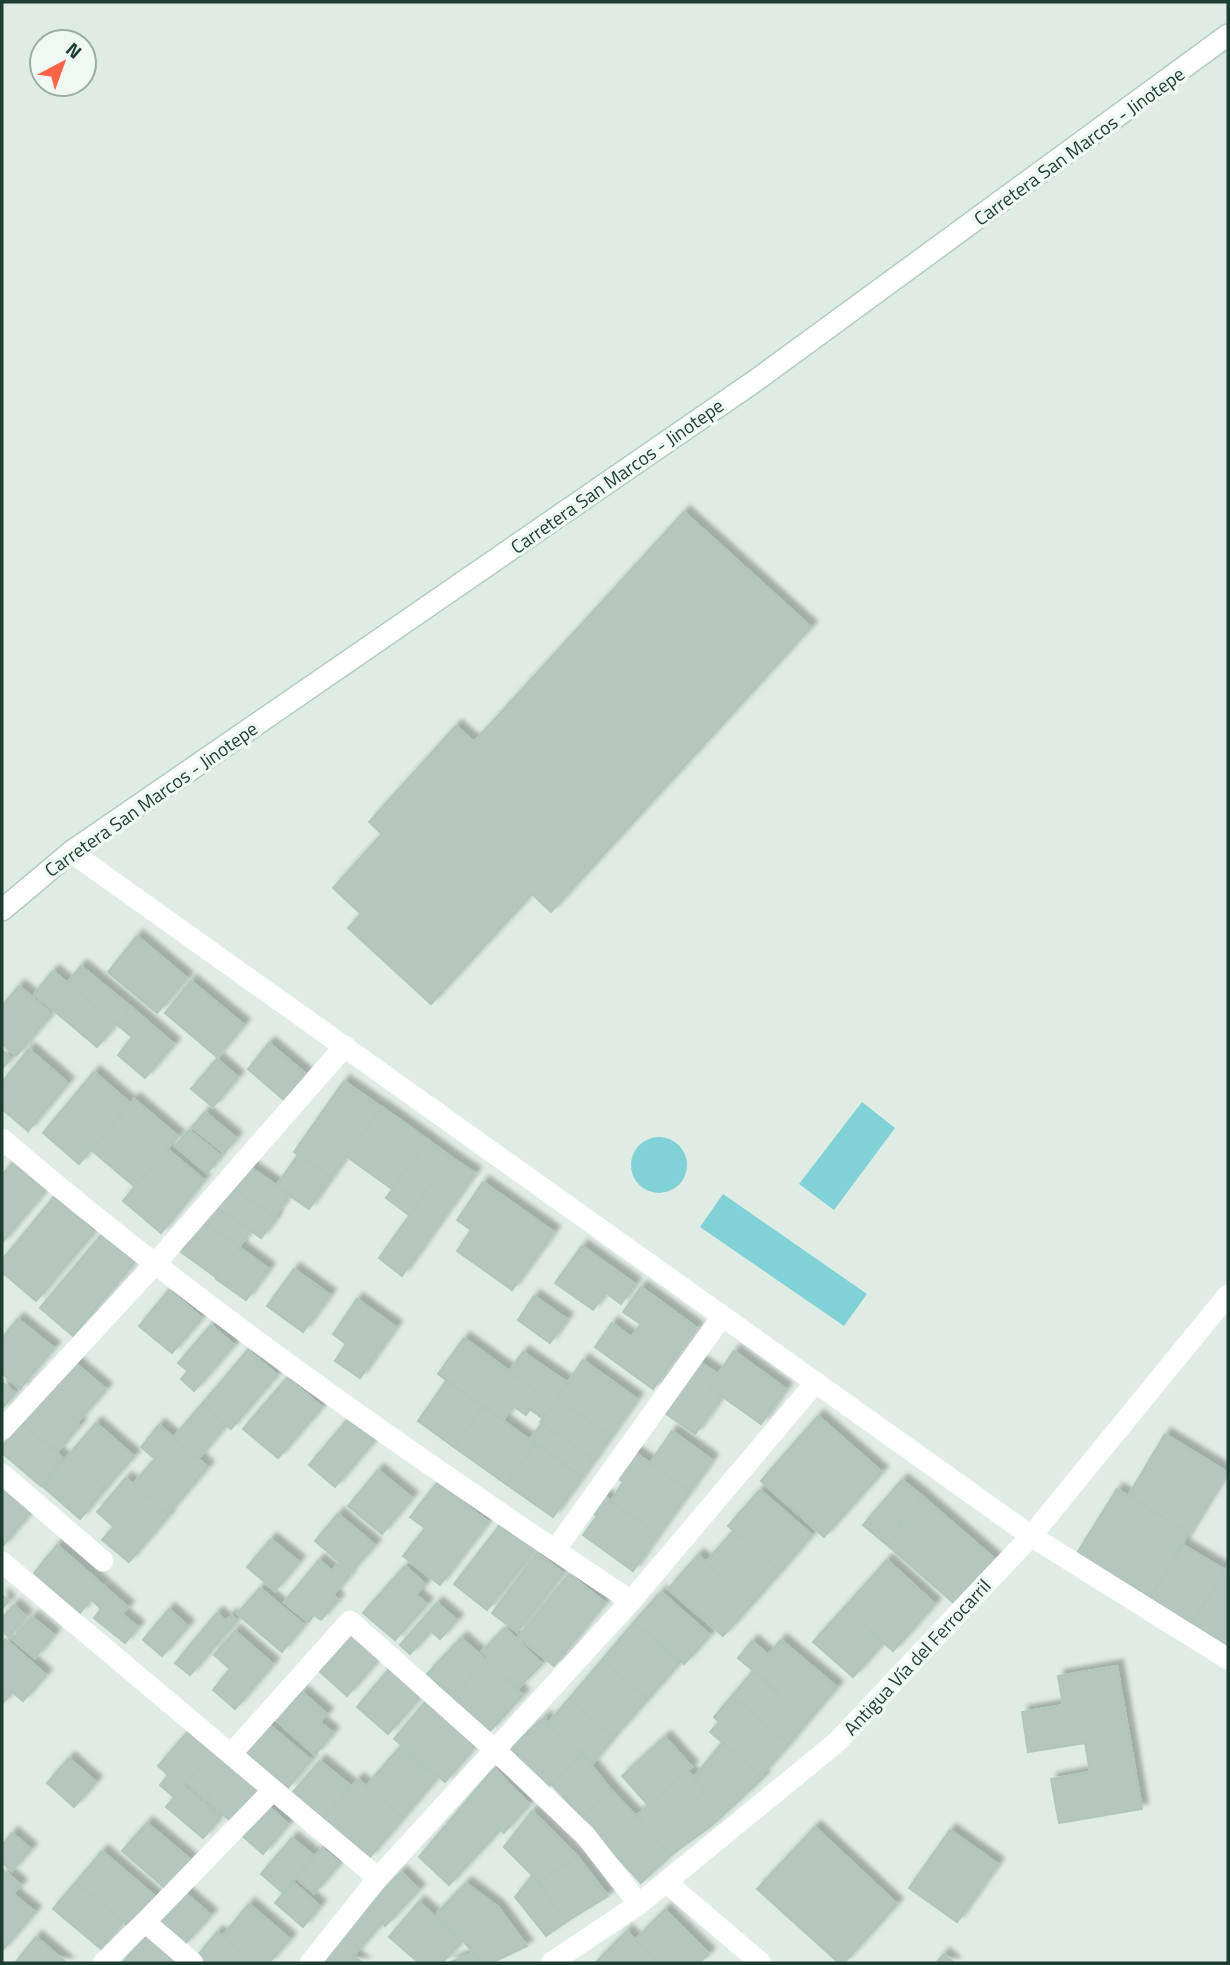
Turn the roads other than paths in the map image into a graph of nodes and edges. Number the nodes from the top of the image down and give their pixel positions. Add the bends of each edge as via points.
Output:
1 (1228, 35) edge
2 (71, 852) junction
3 (2, 910) edge
4 (345, 1046) junction
5 (2, 1139) edge
6 (154, 1265) junction
7 (1228, 1295) edge
8 (721, 1318) junction
9 (816, 1382) junction
10 (2, 1430) edge
11 (2, 1474) edge
12 (1031, 1536) junction
13 (555, 1550) junction
14 (103, 1561) dead end
15 (2, 1562) edge
16 (631, 1601) junction
17 (1228, 1659) edge
18 (495, 1750) junction
19 (232, 1753) junction
20 (272, 1791) junction
21 (378, 1878) junction
22 (666, 1882) junction
23 (639, 1904) junction
24 (145, 1922) junction
25 (103, 1963) edge
26 (193, 1963) edge
27 (310, 1963) edge
28 (551, 1963) edge
29 (761, 1963) edge

1 - 2 street, Carretera San Marcos - Jinotepe via 755,381
2 - 3 street, Carretera San Marcos - Jinotepe
2 - 4 street
4 - 6 street
4 - 8 street
5 - 6 street
6 - 10 street
6 - 13 street
7 - 12 street, Antigua Vía del Ferrocarril
8 - 9 street
8 - 13 street
9 - 12 street
9 - 16 street
11 - 14 street
12 - 17 street
12 - 22 street, Antigua Vía del Ferrocarril via 837,1742
13 - 16 street
15 - 19 street
16 - 18 street
18 - 19 street via 349,1620
18 - 21 street
18 - 23 street via 585,1835
19 - 20 street
20 - 21 street
20 - 24 street
21 - 27 street
22 - 23 street, Antigua Vía del Ferrocarril
22 - 29 street
23 - 28 street, Antigua Vía del Ferrocarril
24 - 25 street
24 - 26 street

